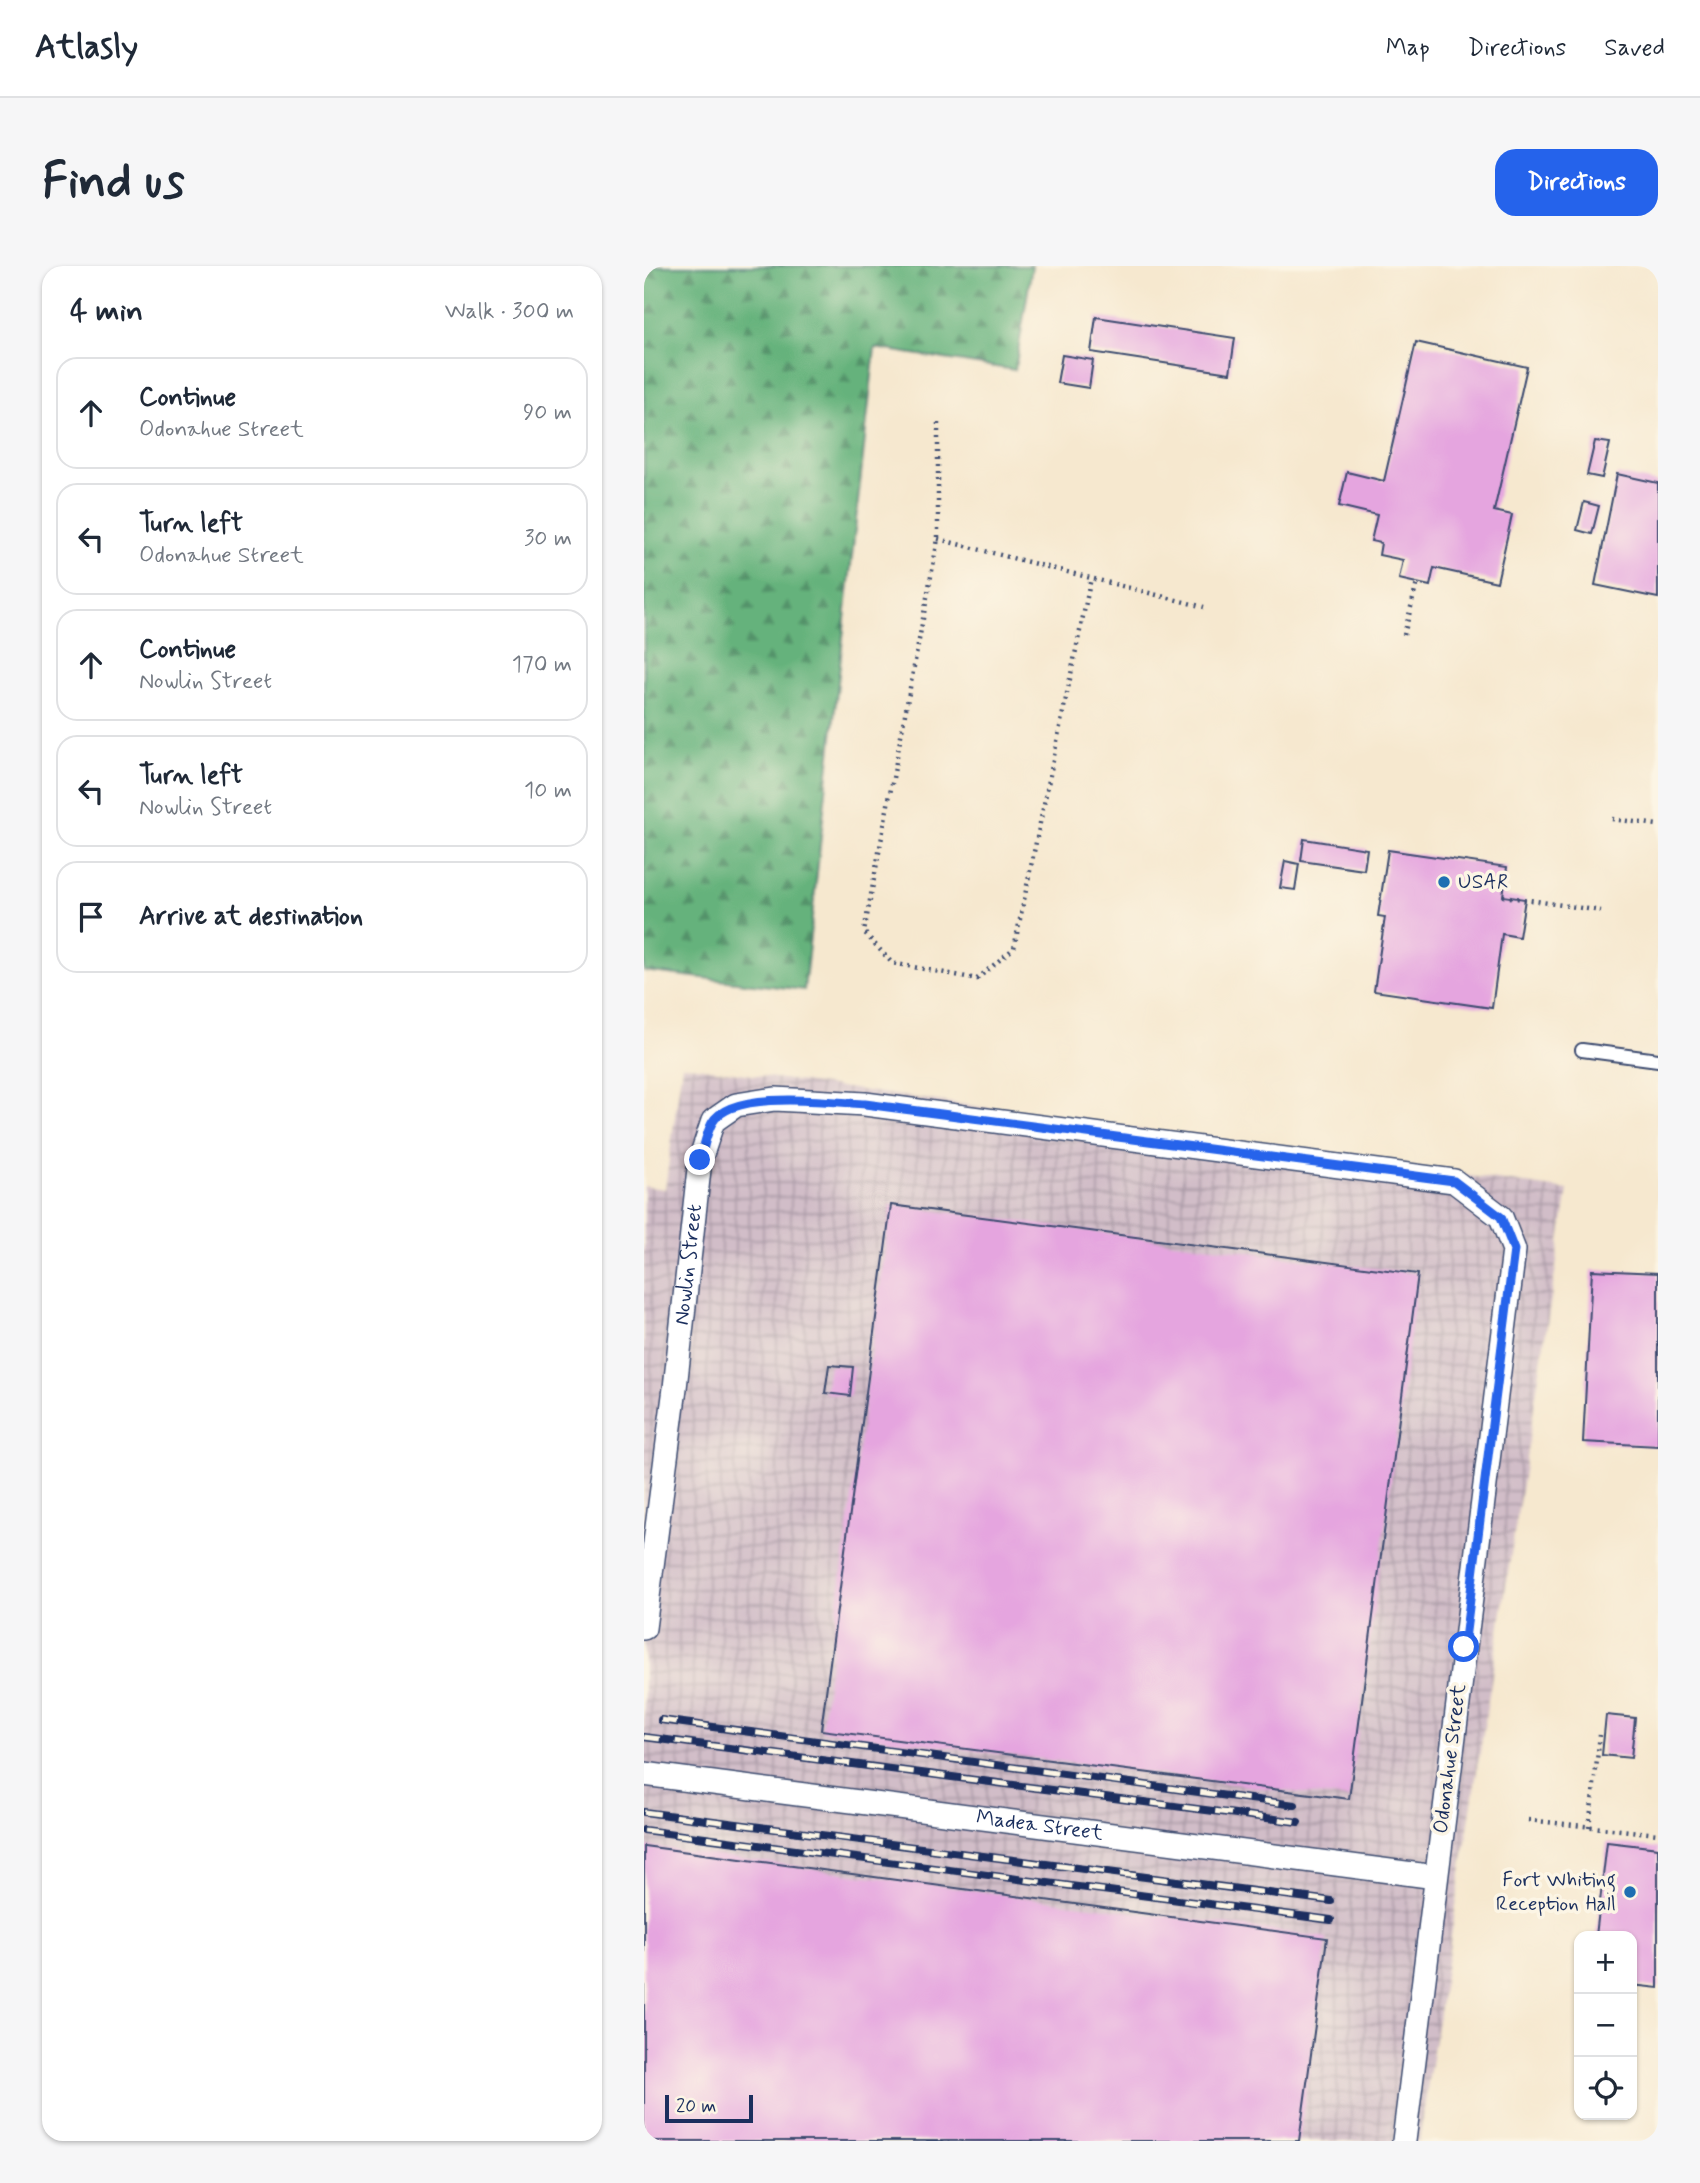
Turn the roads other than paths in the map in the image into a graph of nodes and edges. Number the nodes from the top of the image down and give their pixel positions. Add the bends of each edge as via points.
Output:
1 (1582, 1050) dead end
2 (1658, 1060) edge
3 (1426, 1178) joint
4 (644, 1628) edge
5 (644, 1774) edge
6 (1436, 1877) junction
7 (1404, 2141) edge

1 - 2 lane
3 - 4 street, Nowlin Street via 865,1104 775,1099 736,1105 713,1121 700,1160
3 - 6 street, Odonahue Street via 1454,1181 1501,1217 1514,1250
5 - 6 street, Madea Street
6 - 7 street, Odonahue Street

